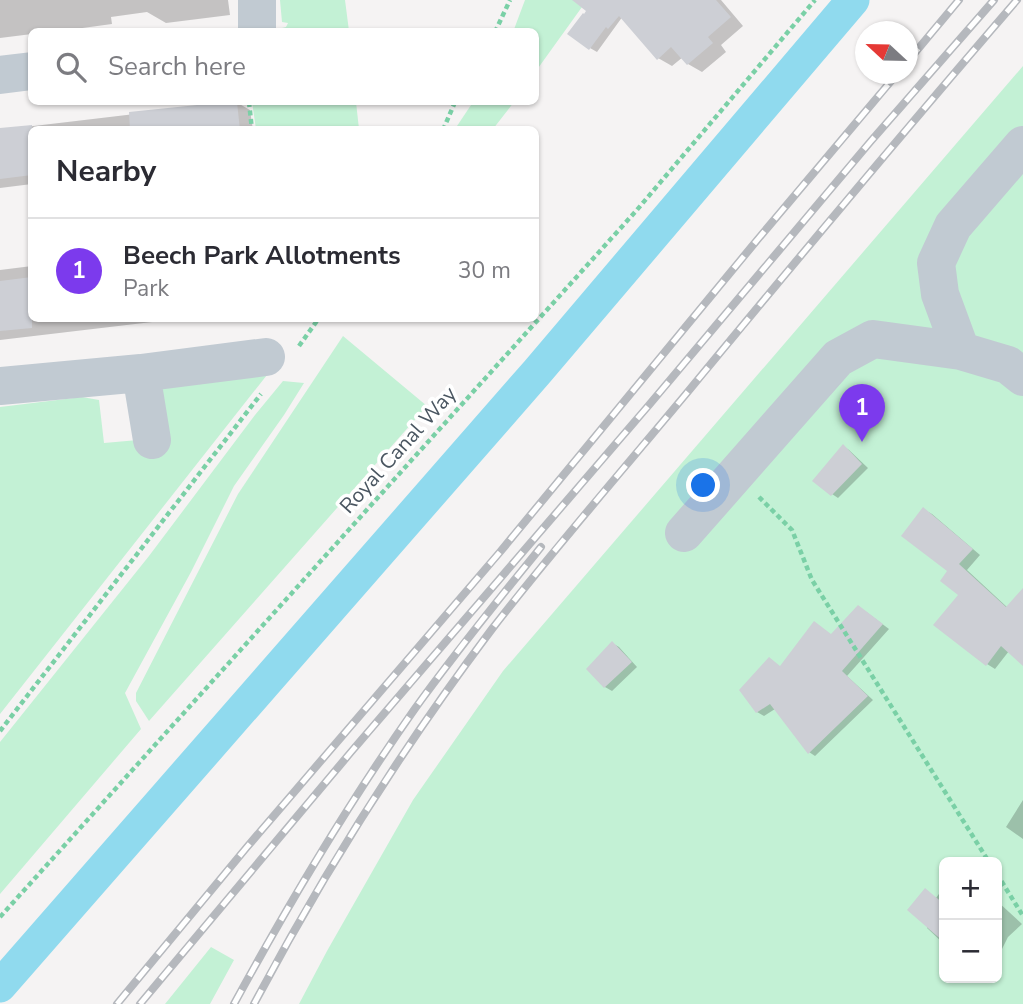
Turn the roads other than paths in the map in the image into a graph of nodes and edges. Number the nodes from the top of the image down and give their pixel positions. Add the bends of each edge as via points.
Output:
1 (257, 0) edge
2 (257, 28) edge
3 (28, 72) edge
4 (0, 75) edge
5 (1023, 145) edge
6 (961, 351) junction
7 (275, 366) road end
8 (141, 373) junction
9 (1023, 377) edge
10 (0, 386) edge
11 (152, 440) dead end
12 (684, 533) dead end

1 - 2 street
3 - 4 street
5 - 6 street via 953,226 936,263 940,294
6 - 9 street via 1008,365
6 - 12 street via 873,339 838,358
7 - 8 street
8 - 10 street
8 - 11 street

